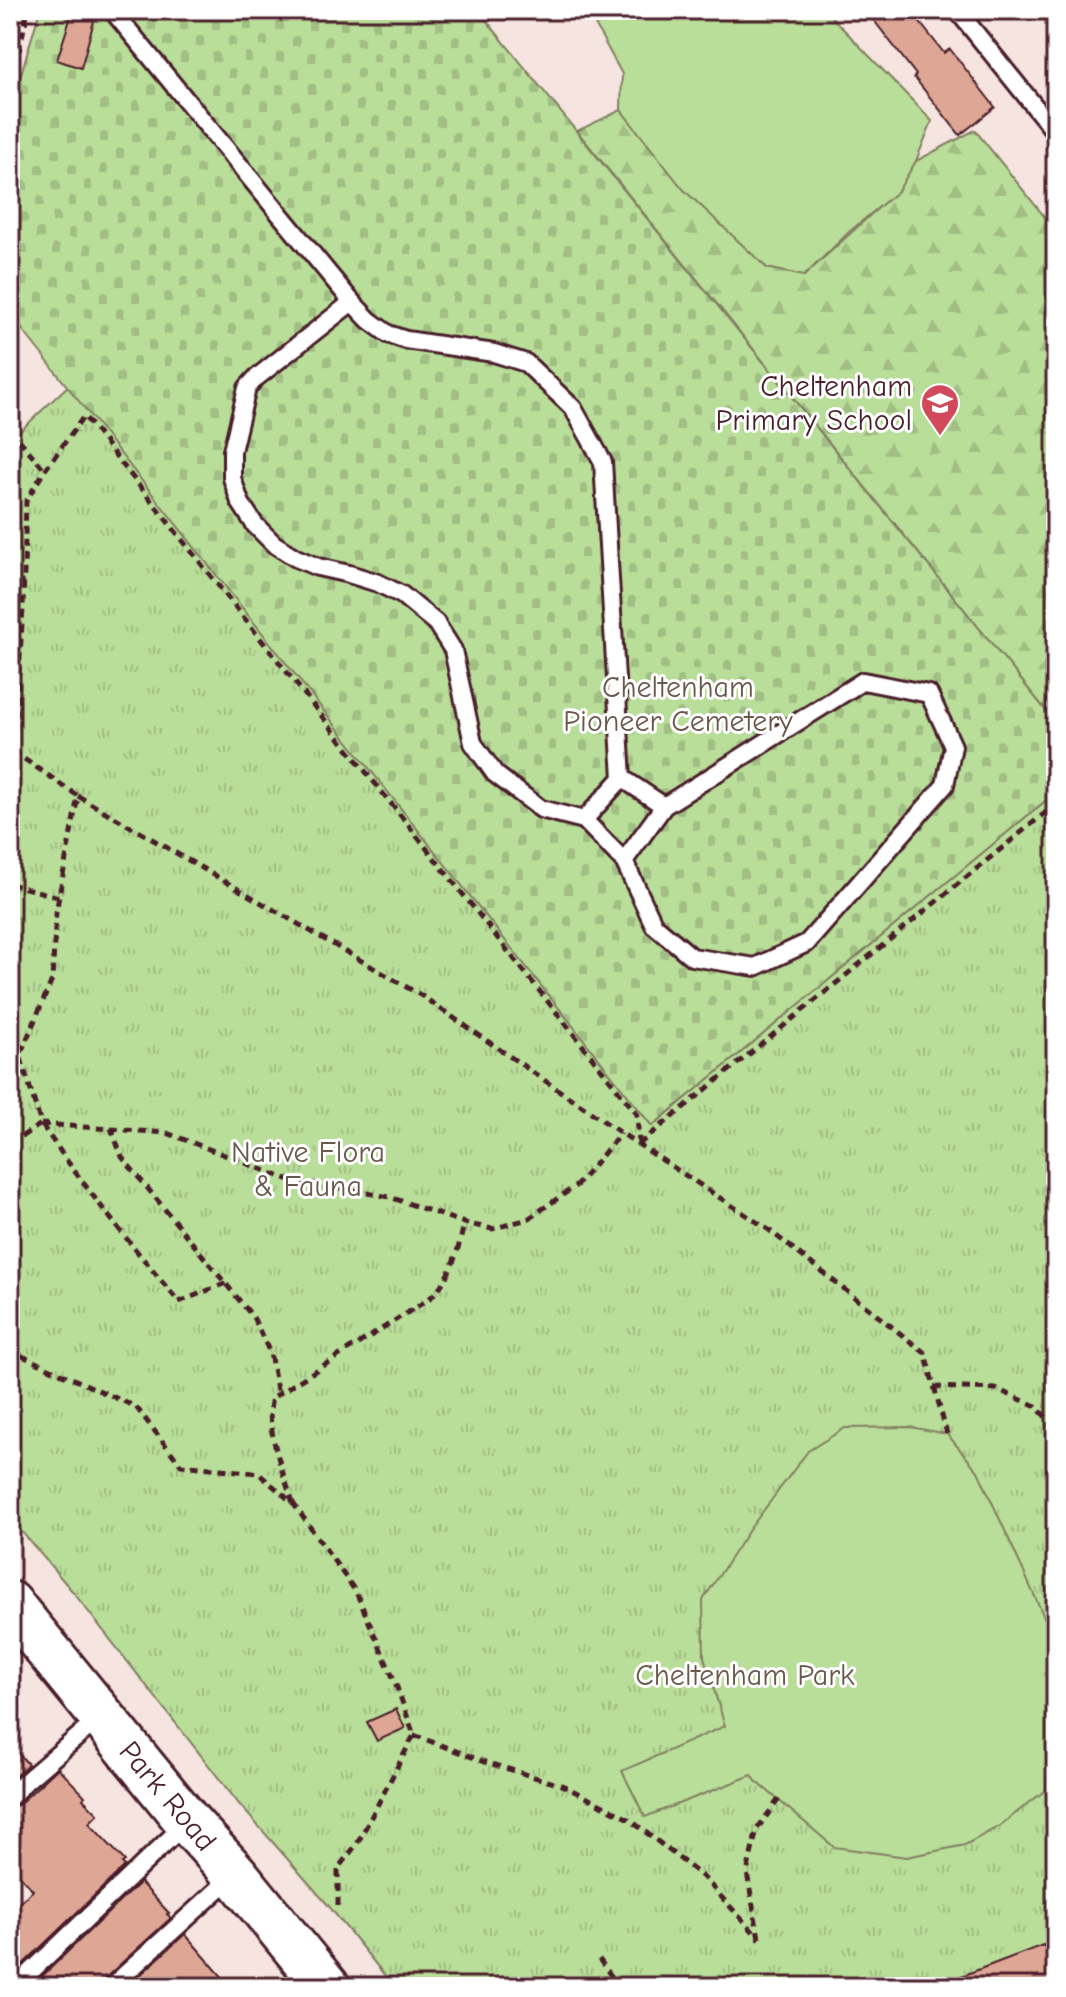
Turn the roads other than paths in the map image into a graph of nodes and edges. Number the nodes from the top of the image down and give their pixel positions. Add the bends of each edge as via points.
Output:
1 (112, 10) edge
2 (957, 10) edge
3 (1056, 133) edge
4 (352, 302) junction
5 (622, 778) junction
6 (664, 806) junction
7 (584, 820) junction
8 (624, 861) junction
9 (10, 1604) edge
10 (102, 1716) junction
11 (10, 1797) edge
12 (188, 1822) junction
13 (235, 1874) junction
14 (15, 1987) edge
15 (111, 1987) edge
16 (327, 1987) edge

1 - 4 lane
2 - 3 lane
4 - 5 lane via 388,334 526,363 573,408 603,462
4 - 7 lane via 247,388 232,451 232,478 240,502 274,544 296,558 378,583 436,623 453,650 473,743 495,774 541,809
5 - 6 lane
5 - 7 lane
6 - 8 lane
6 - 8 lane via 863,681 929,694 953,746 945,785 807,943 755,967 692,957 654,925
7 - 8 lane
9 - 10 street, Park Road
10 - 11 lane
10 - 12 street, Park Road
12 - 13 street, Park Road
12 - 14 lane
13 - 15 lane
13 - 16 street, Park Road

